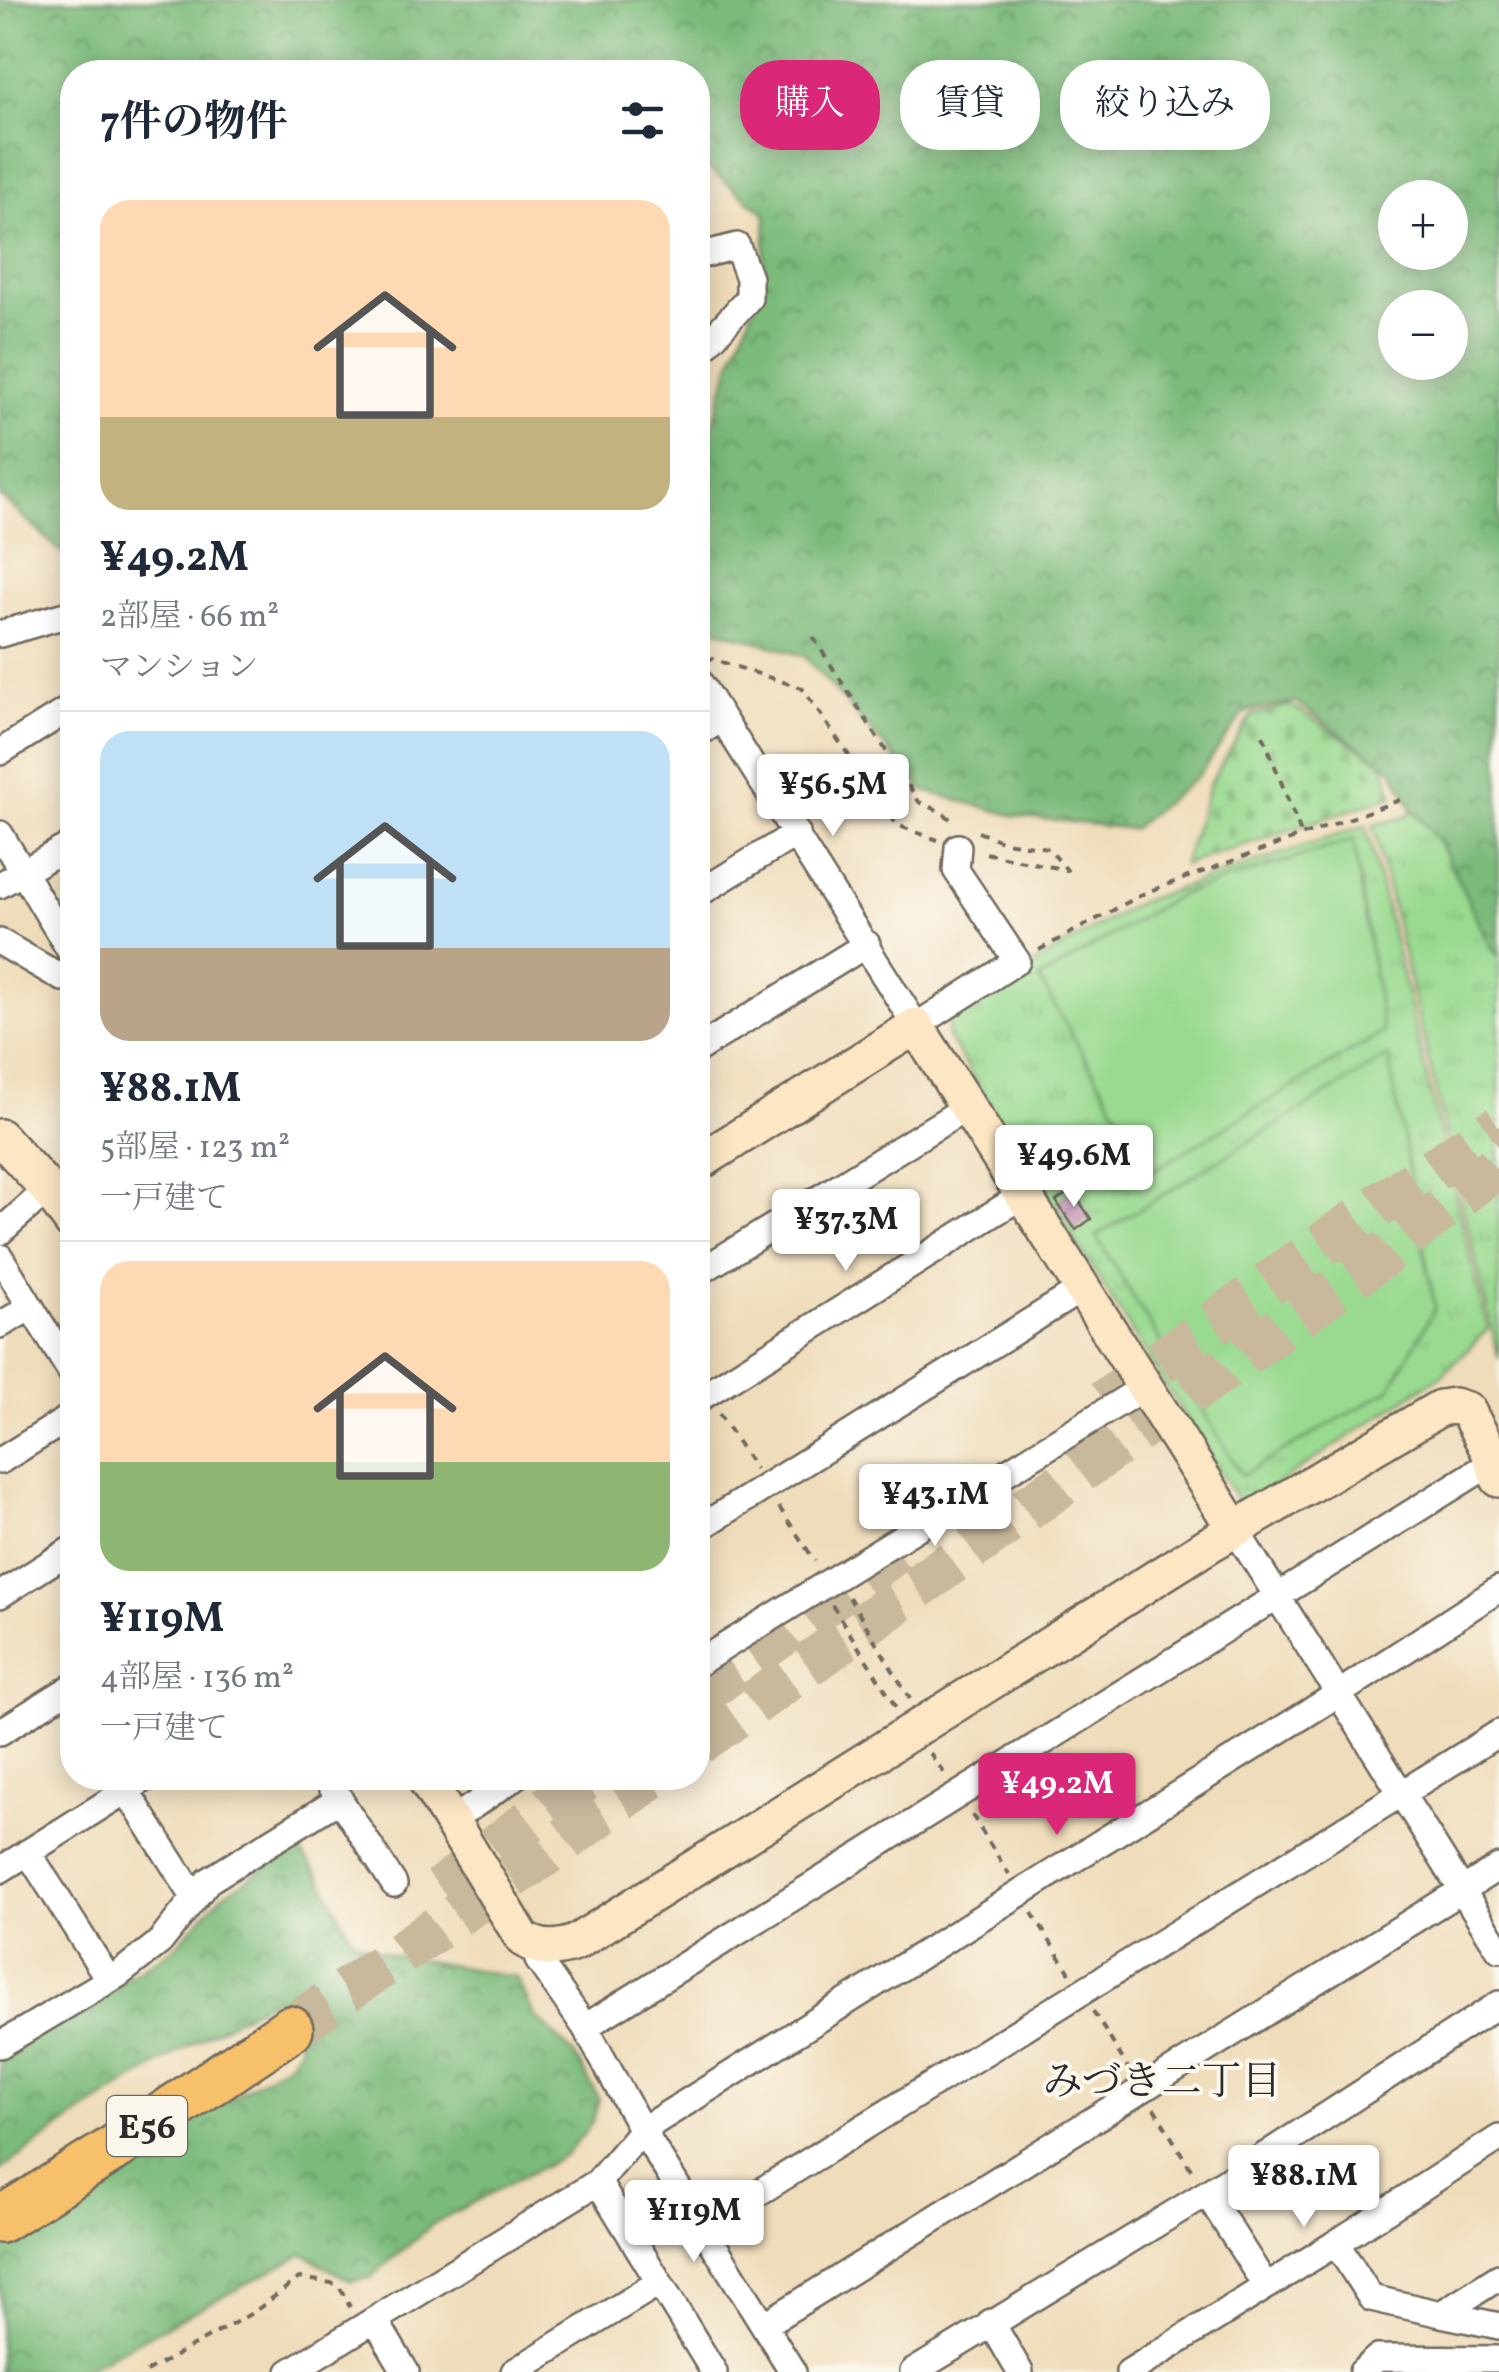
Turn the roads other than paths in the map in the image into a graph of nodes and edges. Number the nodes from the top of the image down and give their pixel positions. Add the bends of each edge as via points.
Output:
1 (710, 253) edge
2 (710, 341) edge
3 (60, 617) edge
4 (0, 634) edge
5 (710, 700) edge
6 (60, 714) edge
7 (721, 719) junction
8 (710, 726) edge
9 (0, 752) edge
10 (796, 833) junction
11 (0, 834) edge
12 (963, 834) road end
13 (60, 851) edge
14 (24, 872) junction
15 (0, 885) edge
16 (710, 887) edge
17 (60, 934) edge
18 (0, 942) edge
19 (867, 944) junction
20 (60, 977) edge
21 (916, 1026) junction
22 (710, 1042) edge
23 (966, 1108) junction
24 (0, 1137) edge
25 (710, 1155) edge
26 (48, 1189) junction
27 (1023, 1195) junction
28 (60, 1206) edge
29 (0, 1232) edge
30 (0, 1257) edge
31 (710, 1266) edge
32 (1082, 1290) junction
33 (31, 1307) junction
34 (0, 1326) edge
35 (60, 1354) edge
36 (1144, 1388) junction
37 (710, 1391) edge
38 (60, 1424) edge
39 (0, 1461) edge
40 (1496, 1471) edge
41 (710, 1522) edge
42 (1234, 1529) junction
43 (60, 1556) edge
44 (1499, 1589) edge
45 (0, 1594) edge
46 (1276, 1596) junction
47 (710, 1656) edge
48 (60, 1694) edge
49 (1338, 1694) junction
50 (0, 1732) edge
51 (1499, 1733) edge
52 (126, 1790) edge
53 (139, 1790) edge
54 (330, 1790) edge
55 (334, 1790) edge
56 (433, 1790) edge
57 (496, 1790) edge
58 (1400, 1791) junction
59 (452, 1820) junction
60 (28, 1852) junction
61 (1499, 1866) edge
62 (0, 1870) edge
63 (394, 1884) dead end
64 (1462, 1890) junction
65 (194, 1896) junction
66 (537, 1946) junction
67 (1499, 1949) edge
68 (109, 1980) junction
69 (1499, 2004) edge
70 (585, 2027) junction
71 (2, 2038) edge
72 (642, 2130) junction
73 (1499, 2138) edge
74 (598, 2182) junction
75 (1203, 2187) junction
76 (0, 2198) edge
77 (0, 2220) edge
78 (703, 2227) junction
79 (1336, 2242) junction
80 (1499, 2277) edge
81 (658, 2284) junction
82 (1265, 2285) junction
83 (1442, 2314) junction
84 (991, 2322) junction
85 (368, 2324) junction
86 (764, 2325) junction
87 (1499, 2326) edge
88 (1499, 2360) edge
89 (290, 2372) edge
90 (406, 2372) edge
91 (514, 2372) edge
92 (714, 2372) edge
93 (793, 2372) edge
94 (913, 2372) edge
95 (1020, 2372) edge
96 (1129, 2372) edge
97 (1362, 2372) edge

1 - 2 street via 737,246 749,298
3 - 4 street
5 - 7 street
6 - 9 street
7 - 8 street
7 - 10 street
10 - 16 street
10 - 19 street
11 - 14 street
12 - 21 street via 956,870 1017,962
13 - 14 street
14 - 15 street
14 - 17 street
18 - 20 street
19 - 21 street
19 - 22 street
21 - 23 street
21 - 25 street
23 - 27 street
23 - 31 street
24 - 26 street
26 - 28 street
26 - 29 street
27 - 32 street
27 - 37 street
30 - 33 street
32 - 36 street
32 - 41 street
33 - 34 street
33 - 35 street
36 - 42 street
36 - 47 street
38 - 39 street
40 - 42 street via 1467,1410 1440,1408
40 - 46 street
42 - 46 street
42 - 66 street via 575,1943
43 - 45 street
44 - 49 street
46 - 49 street
46 - 70 street
48 - 50 street
49 - 58 street
49 - 72 street
51 - 58 street
52 - 60 street
53 - 65 street
54 - 65 street
55 - 63 street
56 - 59 street
57 - 59 street
58 - 64 street
58 - 78 street
59 - 66 street via 523,1939
60 - 62 street
60 - 68 street
61 - 64 street
64 - 67 street
64 - 86 street
65 - 68 street via 160,1942
66 - 70 street via 538,1960
68 - 71 street
69 - 75 street
70 - 72 street
72 - 74 street
72 - 78 street
73 - 79 street
74 - 81 street
74 - 85 street
75 - 82 street
75 - 84 street
76 - 77 highway, E56 via 285,2020 110,2151
78 - 86 street
79 - 82 street
79 - 83 street via 1371,2298
80 - 83 street
81 - 91 street
81 - 92 street
82 - 96 street
83 - 87 street
84 - 94 street
84 - 95 street
85 - 89 street
85 - 90 street
86 - 93 street
88 - 97 street via 1376,2358

